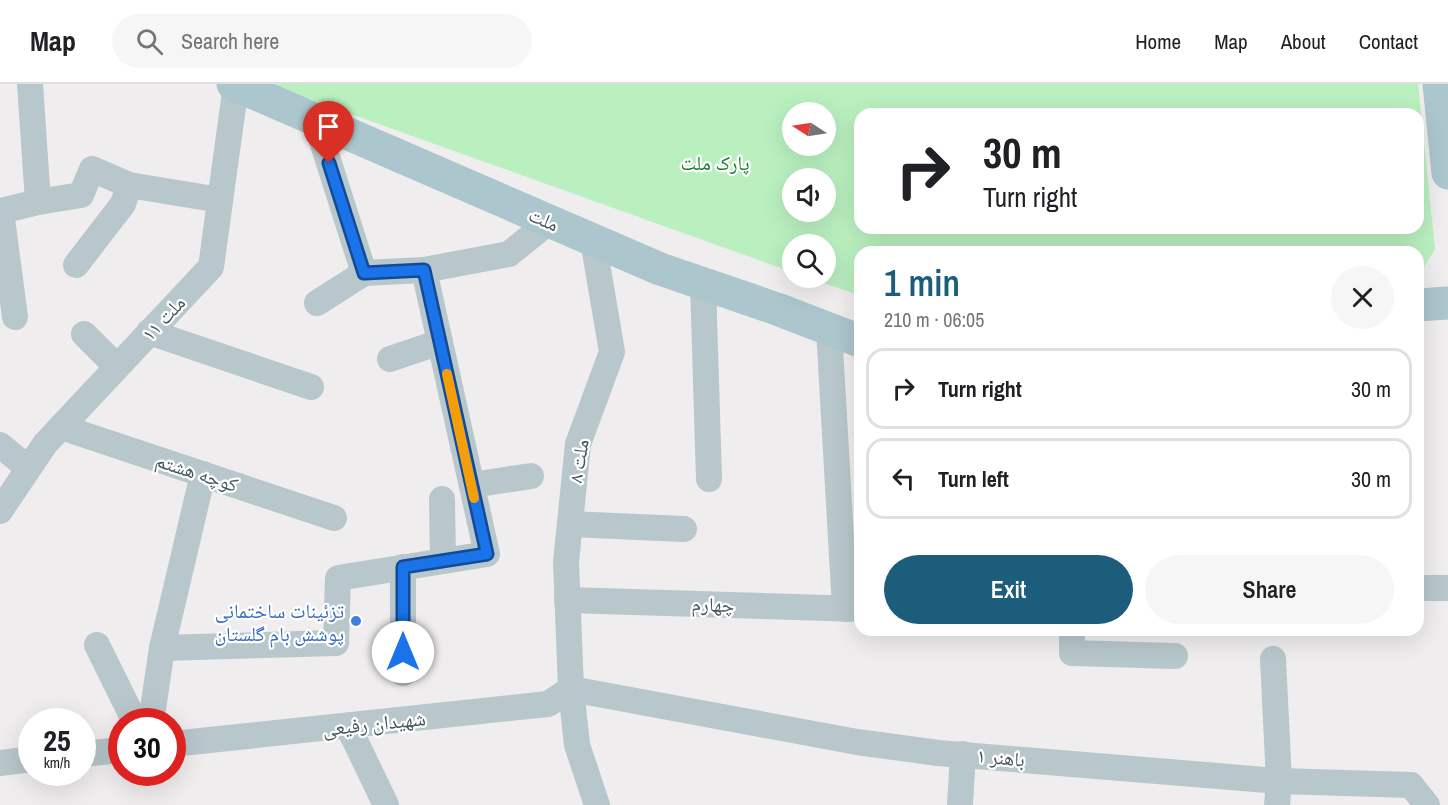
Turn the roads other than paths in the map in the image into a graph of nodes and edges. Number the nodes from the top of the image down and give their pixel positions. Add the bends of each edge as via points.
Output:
1 (30, 84) edge
2 (235, 84) edge
3 (1439, 84) edge
4 (315, 119) junction
5 (1448, 173) edge
6 (129, 185) junction
7 (220, 200) junction
8 (38, 202) junction
9 (1, 211) edge
10 (550, 222) junction
11 (593, 240) junction
12 (76, 265) dead end
13 (424, 270) junction
14 (364, 273) junction
15 (703, 284) junction
16 (317, 303) dead end
17 (1448, 303) edge
18 (1424, 305) edge
19 (15, 317) dead end
20 (830, 329) junction
21 (149, 332) junction
22 (84, 334) dead end
23 (854, 339) edge
24 (440, 342) junction
25 (390, 359) dead end
26 (117, 367) junction
27 (311, 387) dead end
28 (60, 427) junction
29 (0, 445) edge
30 (28, 468) junction
31 (203, 474) junction
32 (531, 476) dead end
33 (709, 479) dead end
34 (472, 485) junction
35 (442, 499) dead end
36 (0, 511) edge
37 (334, 518) dead end
38 (570, 524) junction
39 (684, 529) dead end
40 (443, 561) junction
41 (403, 567) junction
42 (1424, 588) edge
43 (1448, 588) edge
44 (567, 600) junction
45 (852, 609) edge
46 (1072, 641) edge
47 (97, 645) dead end
48 (162, 648) junction
49 (1175, 656) dead end
50 (1273, 659) dead end
51 (403, 673) dead end
52 (571, 689) junction
53 (128, 708) edge
54 (153, 708) edge
55 (348, 726) junction
56 (186, 743) edge
57 (963, 754) junction
58 (18, 761) edge
59 (0, 763) edge
60 (1278, 793) edge
61 (386, 805) edge
62 (597, 805) edge
63 (960, 805) edge
64 (1427, 805) edge

1 - 8 street
2 - 4 main road, ملت
2 - 7 street, ۱۱ ملت
3 - 5 main road
4 - 10 main road, ملت
4 - 14 street
6 - 7 street
6 - 8 street via 92,169 81,195
6 - 12 street via 123,204
7 - 21 street, ۱۱ ملت via 211,267
8 - 9 street
9 - 19 street
10 - 11 main road, ملت
10 - 13 street via 509,254
11 - 15 main road, ملت
11 - 38 street, ۸ ملت via 612,352 578,444
13 - 14 street
13 - 24 street
14 - 16 street
15 - 20 main road, ملت
15 - 33 street
17 - 18 main road
20 - 23 main road, ملت
20 - 45 street
21 - 26 street, ۱۱ ملت
21 - 27 street
22 - 26 street
24 - 25 street
24 - 34 street
26 - 28 street, ۱۱ ملت
28 - 30 street, ۱۱ ملت
28 - 31 street, کوچه هشتم
29 - 30 street
30 - 36 street, ۱۱ ملت
31 - 37 street, کوچه هشتم
31 - 48 street
32 - 34 street
34 - 40 street via 487,554
35 - 40 street
38 - 39 street
38 - 44 street, ۸ ملت
40 - 41 street
41 - 48 street via 338,578 336,643
41 - 51 street
42 - 43 street
44 - 45 street, چهارم
44 - 52 street, ۸ ملت
46 - 49 street
47 - 53 street
48 - 54 street
50 - 60 street
52 - 55 street, شهیدان رفیعی via 548,704
52 - 57 street, باهنر ۱ via 857,742
52 - 62 street, ۸ ملت via 577,745
55 - 56 street, شهیدان رفیعی
55 - 61 street
57 - 60 street, باهنر ۱
57 - 63 street
58 - 59 street
60 - 64 street, باهنر ۱ via 1411,785

